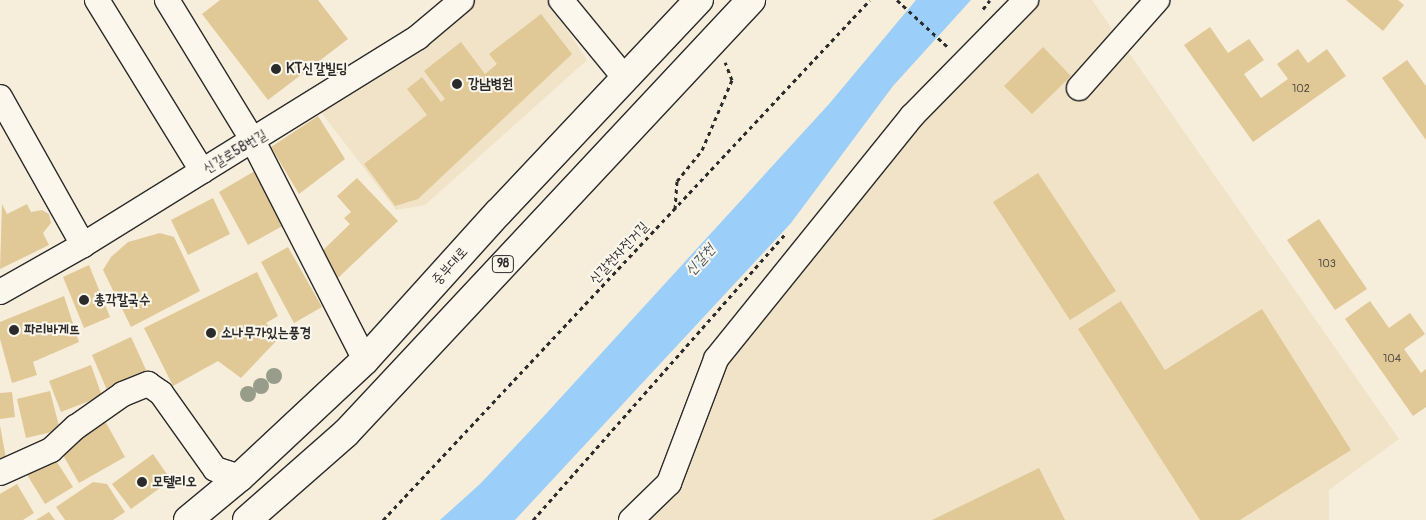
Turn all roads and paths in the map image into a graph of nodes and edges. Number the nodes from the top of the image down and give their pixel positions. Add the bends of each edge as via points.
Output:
1 (97, 0) edge
2 (167, 0) edge
3 (462, 0) edge
4 (561, 0) edge
5 (699, 0) edge
6 (751, 0) edge
7 (870, 0) edge
8 (897, 0) edge
9 (990, 0) edge
10 (1026, 0) edge
11 (1158, 0) edge
12 (978, 14) dead end
13 (716, 37) junction
14 (955, 40) dead end
15 (949, 47) junction
16 (942, 55) dead end
17 (624, 77) junction
18 (1079, 88) dead end
19 (0, 98) edge
20 (254, 141) junction
21 (202, 171) junction
22 (675, 210) junction
23 (791, 227) dead end
24 (83, 245) junction
25 (0, 292) edge
26 (365, 360) junction
27 (0, 473) edge
28 (240, 478) junction
29 (188, 520) edge
30 (247, 520) edge
31 (383, 520) edge
32 (533, 520) edge
33 (631, 520) edge

1 - 21 street
2 - 20 street
3 - 20 street, 신갈로58번길 via 418,37
4 - 17 street
5 - 17 main road, 중부대로
6 - 13 main road, 98
7 - 22 path, 신갈천자전거길
8 - 15 path
9 - 12 path
10 - 33 street via 912,116 716,359 669,483
11 - 18 street
13 - 22 path via 732,80 702,150 677,181
13 - 30 main road, 98 via 346,433
14 - 15 path
15 - 16 path
17 - 26 main road, 중부대로
19 - 24 street
20 - 21 street, 신갈로58번길
20 - 26 street
21 - 24 street, 신갈로58번길
22 - 31 path, 신갈천자전거길
23 - 32 path
24 - 25 street, 신갈로58번길
26 - 28 main road, 중부대로
27 - 28 street via 51,450 76,427 123,394 148,384 161,393 215,469
28 - 29 main road, 중부대로

